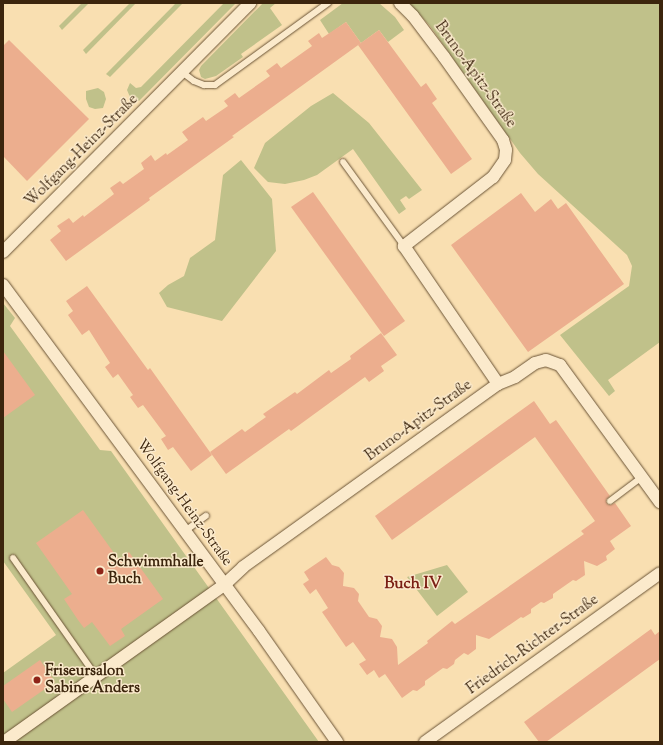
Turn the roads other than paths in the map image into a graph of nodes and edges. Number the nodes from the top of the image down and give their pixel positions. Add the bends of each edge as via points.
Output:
1 (250, 3) edge
2 (328, 3) edge
3 (400, 3) edge
4 (182, 72) junction
5 (343, 162) dead end
6 (404, 246) junction
7 (3, 252) edge
8 (3, 285) edge
9 (498, 384) junction
10 (650, 483) edge
11 (610, 501) dead end
12 (660, 502) edge
13 (206, 516) dead end
14 (185, 531) junction
15 (13, 558) dead end
16 (660, 573) edge
17 (224, 584) junction
18 (96, 676) junction
19 (4, 742) edge
20 (337, 742) edge
21 (425, 742) edge

1 - 4 street, Wolfgang-Heinz-Straße
2 - 4 lane via 215,85 204,85
3 - 6 street, Bruno-Apitz-Straße via 413,16 500,133 506,150 505,160 493,177
4 - 7 street, Wolfgang-Heinz-Straße
5 - 6 lane
6 - 9 street
8 - 14 street, Wolfgang-Heinz-Straße
9 - 10 street via 515,377 535,363 546,360 560,365
9 - 17 street, Bruno-Apitz-Straße via 243,567
10 - 11 lane
10 - 12 street
13 - 14 lane
14 - 17 street, Wolfgang-Heinz-Straße
15 - 18 lane
16 - 21 street, Friedrich-Richter-Straße
17 - 18 street, Bruno-Apitz-Straße
17 - 20 street, Wolfgang-Heinz-Straße
18 - 19 street, Bruno-Apitz-Straße

